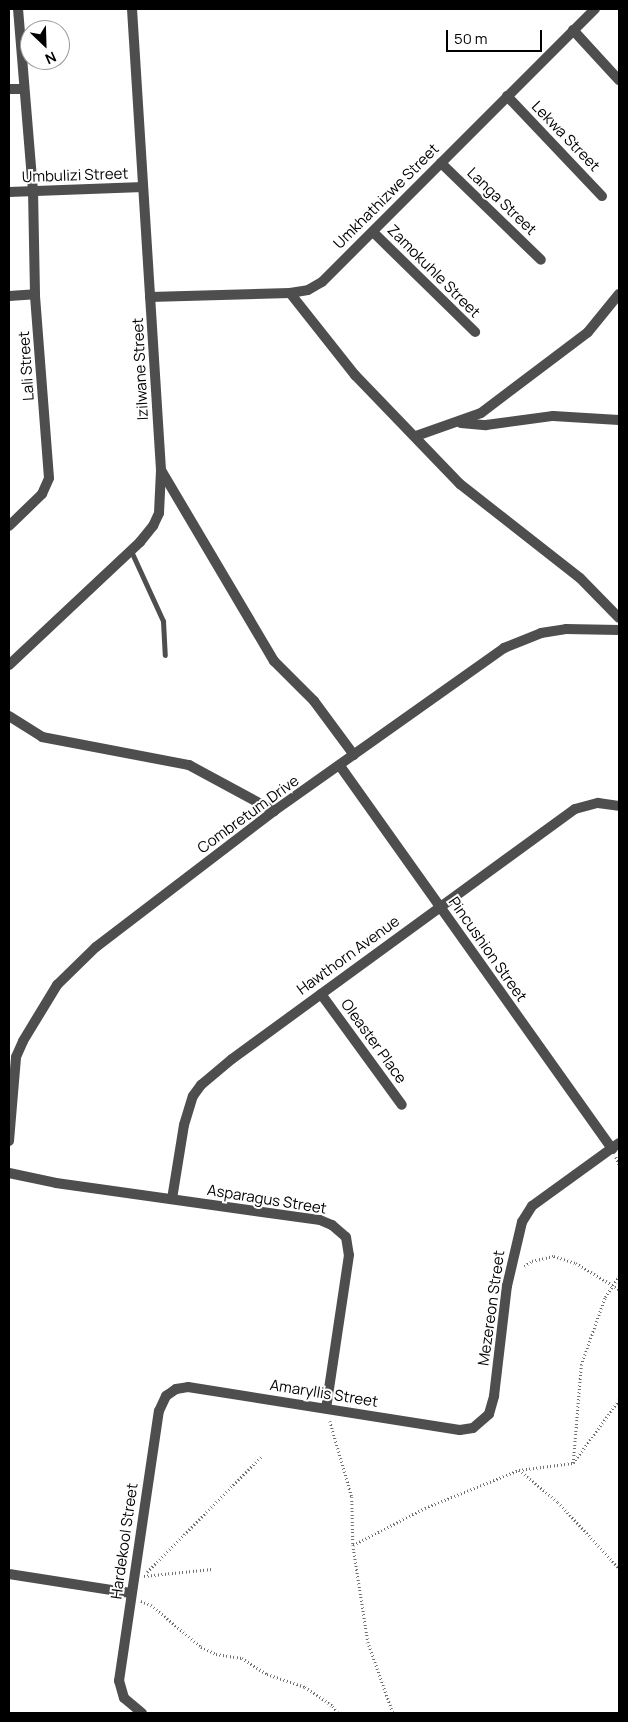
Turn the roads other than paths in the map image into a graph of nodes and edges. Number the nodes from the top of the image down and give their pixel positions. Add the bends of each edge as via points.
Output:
1 (18, 9) edge
2 (132, 9) edge
3 (595, 9) edge
4 (573, 30) junction
5 (619, 80) edge
6 (9, 89) edge
7 (24, 89) junction
8 (507, 96) junction
9 (441, 163) junction
10 (143, 187) junction
11 (33, 191) junction
12 (9, 192) edge
13 (602, 196) dead end
14 (373, 232) junction
15 (541, 260) dead end
16 (290, 293) junction
17 (36, 294) junction
18 (619, 294) edge
19 (9, 296) edge
20 (150, 297) junction
21 (475, 332) dead end
22 (619, 420) edge
23 (460, 423) junction
24 (416, 436) junction
25 (161, 470) junction
26 (9, 526) edge
27 (131, 550) junction
28 (619, 618) edge
29 (619, 630) edge
30 (165, 655) dead end
31 (9, 665) edge
32 (9, 716) edge
33 (354, 755) junction
34 (340, 766) junction
35 (619, 806) edge
36 (274, 811) junction
37 (440, 908) junction
38 (321, 994) junction
39 (402, 1105) dead end
40 (9, 1141) edge
41 (616, 1146) edge
42 (9, 1173) edge
43 (172, 1199) junction
44 (171, 1392) joint
45 (326, 1408) junction
46 (473, 1428) joint
47 (9, 1574) edge
48 (131, 1593) junction
49 (142, 1713) edge

1 - 7 street, Lali Street
2 - 10 street, Izilwane Street
3 - 4 street, Umkhathizwe Street
4 - 5 street
4 - 8 street, Umkhathizwe Street
6 - 7 street
7 - 11 street, Lali Street
8 - 9 street, Umkhathizwe Street
8 - 13 street, Lekwa Street
9 - 14 street, Umkhathizwe Street
9 - 15 street, Langa Street
10 - 11 street, Umbulizi Street
10 - 20 street, Izilwane Street
11 - 12 street, Umbulizi Street
11 - 17 street, Lali Street
14 - 16 street, Umkhathizwe Street via 322,282 308,290
14 - 21 street, Zamokuhle Street
16 - 20 street, Umkhathizwe Street
16 - 24 street via 355,375
17 - 19 street
17 - 26 street, Lali Street via 49,478 42,494
18 - 23 street via 588,332 536,374 481,413
20 - 25 street, Izilwane Street
22 - 23 street via 553,416 486,425
23 - 24 street
24 - 28 street via 460,484 580,578
25 - 27 street, Izilwane Street via 159,512 153,526
25 - 33 street via 269,653 314,701
27 - 30 lane via 163,621
27 - 31 street, Izilwane Street
29 - 33 street, Combretum Drive via 566,629 541,633 504,648
32 - 36 street via 42,738 189,765
33 - 34 street, Combretum Drive
34 - 36 street, Combretum Drive
34 - 37 street, Pincushion Street
35 - 37 street, Hawthorn Avenue via 598,803 575,809
36 - 40 street, Combretum Drive via 96,947 57,985 35,1018 16,1058
37 - 38 street, Hawthorn Avenue
37 - 41 street, Pincushion Street
38 - 39 street, Oleaster Place
38 - 43 street, Hawthorn Avenue via 232,1059 193,1096 180,1142
41 - 46 street, Mezereon Street via 532,1206 522,1222 507,1286 494,1396 489,1414
42 - 43 street, Asparagus Street
43 - 45 street, Asparagus Street via 320,1220 346,1237 349,1255
44 - 45 street, Amaryllis Street via 188,1387
44 - 48 street, Hardekool Street via 159,1411
45 - 46 street, Amaryllis Street via 460,1430
47 - 48 street
48 - 49 street, Hardekool Street via 119,1681 124,1698

